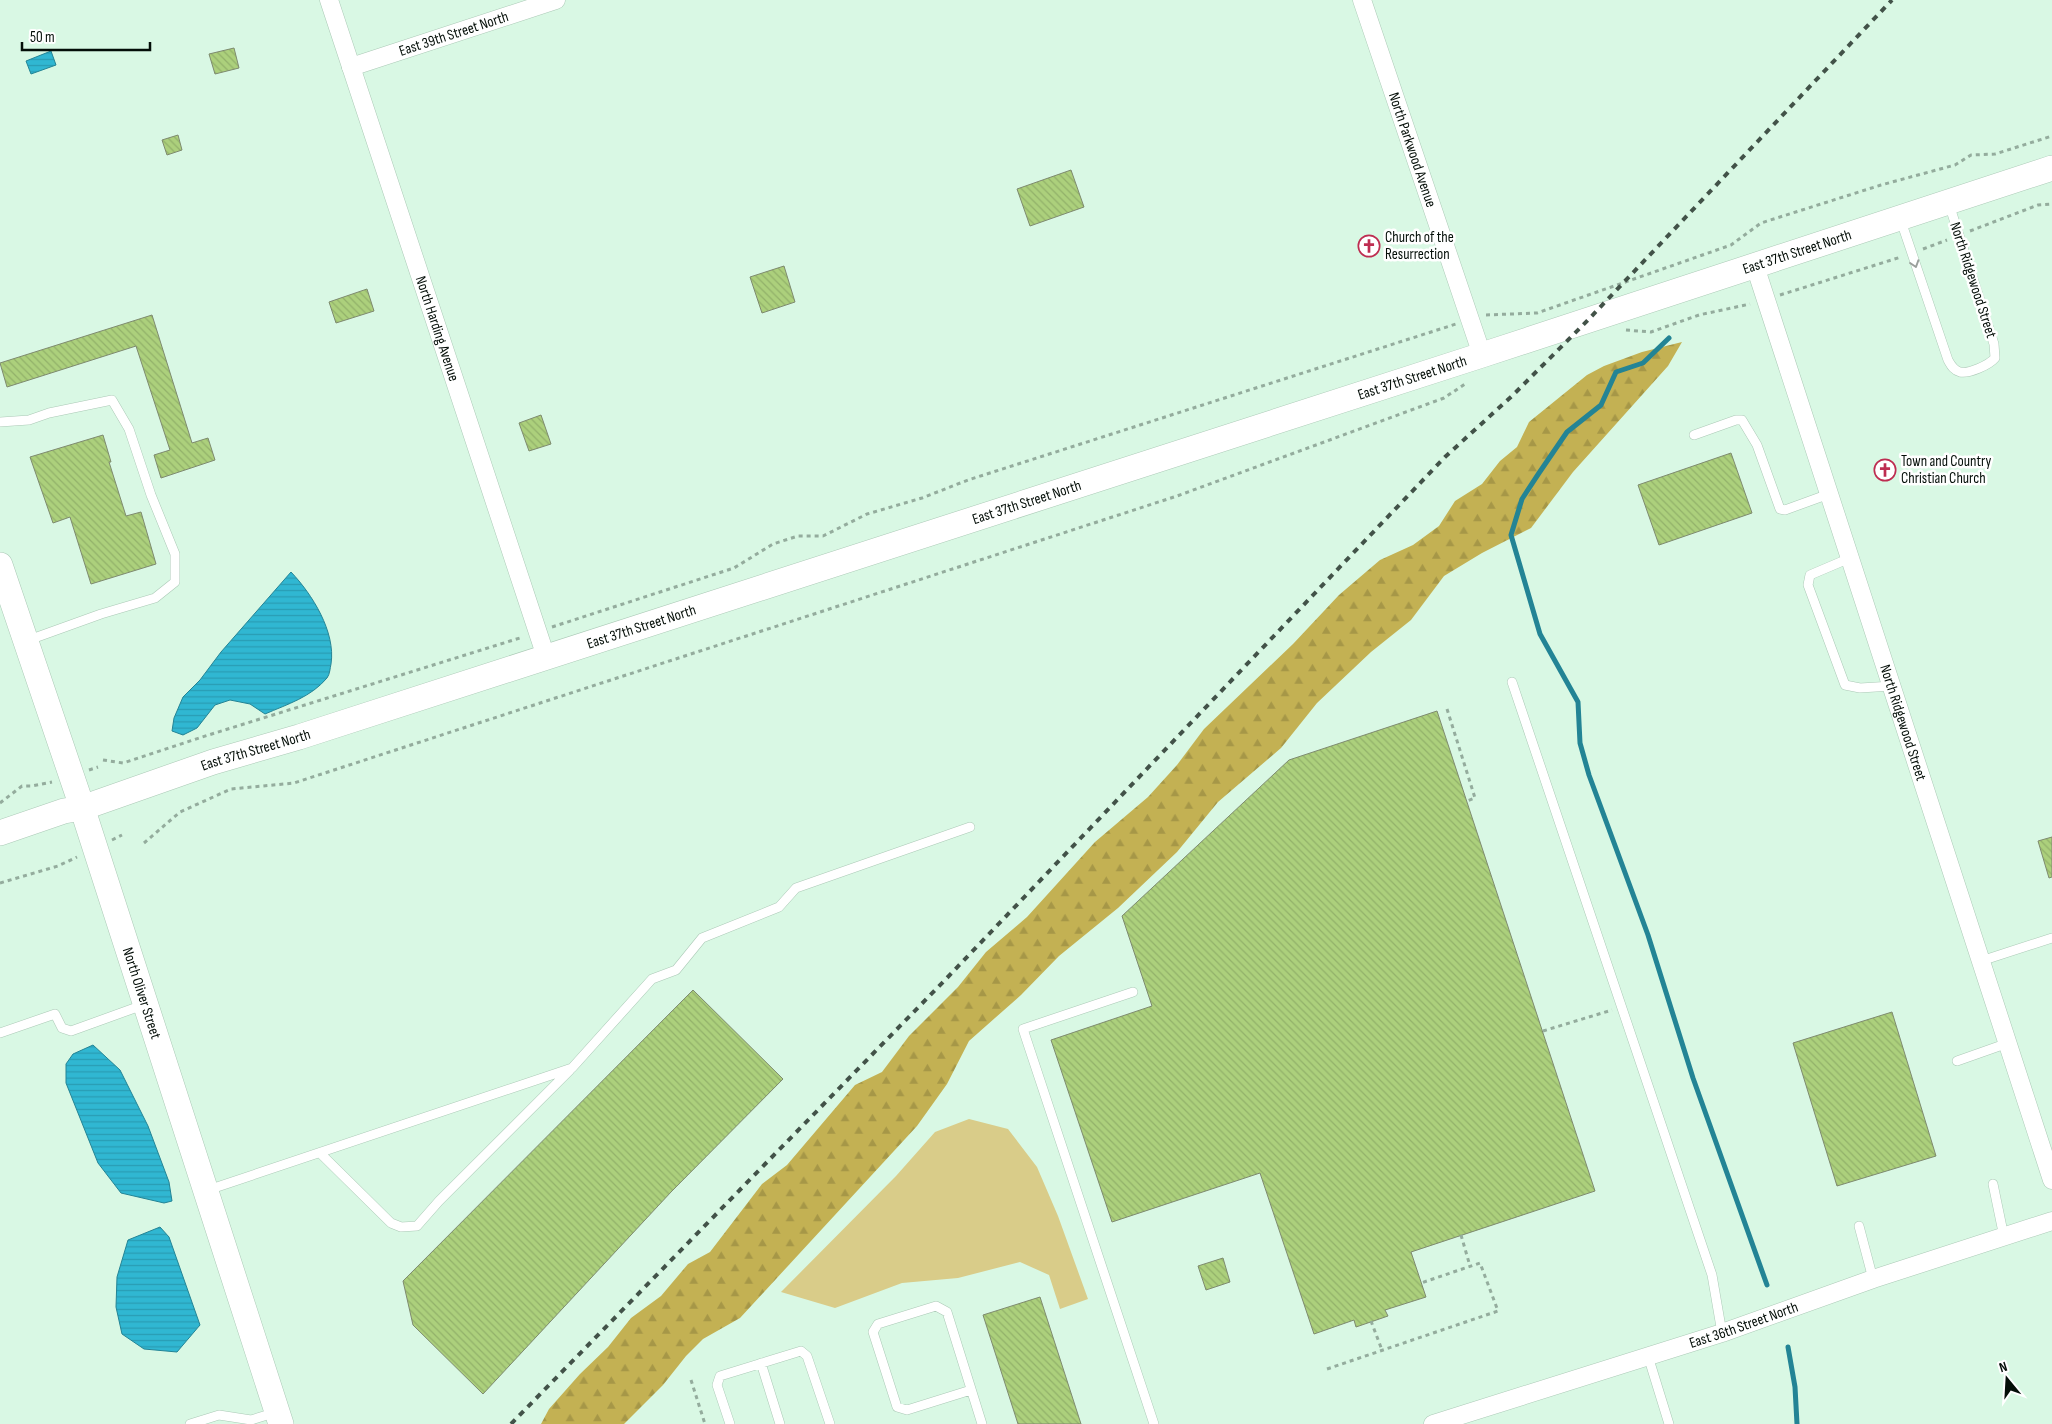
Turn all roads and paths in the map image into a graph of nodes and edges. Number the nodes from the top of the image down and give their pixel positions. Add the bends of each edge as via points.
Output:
1 (328, 0) edge
2 (556, 0) edge
3 (1368, 2) edge
4 (351, 66) junction
5 (2052, 136) edge
6 (2052, 168) edge
7 (1948, 202) junction
8 (2052, 204) edge
9 (1900, 218) junction
10 (1959, 235) junction
11 (1911, 253) junction
12 (1755, 266) junction
13 (1766, 299) junction
14 (1470, 319) junction
15 (1617, 329) dead end
16 (1482, 355) junction
17 (1467, 382) dead end
18 (0, 422) edge
19 (1694, 435) dead end
20 (1829, 494) junction
21 (1850, 558) junction
22 (0, 565) edge
23 (538, 632) junction
24 (26, 641) junction
25 (546, 657) junction
26 (1512, 682) dead end
27 (1892, 686) junction
28 (1447, 709) dead end
29 (103, 760) dead end
30 (32, 786) dead end
31 (1467, 800) dead end
32 (0, 803) edge
33 (82, 808) junction
34 (970, 827) dead end
35 (0, 832) edge
36 (144, 843) dead end
37 (58, 866) dead end
38 (0, 883) edge
39 (2052, 938) edge
40 (1981, 961) junction
41 (1133, 992) dead end
42 (145, 1004) junction
43 (1622, 1007) junction
44 (1543, 1031) dead end
45 (0, 1033) edge
46 (2008, 1043) junction
47 (1957, 1061) dead end
48 (572, 1068) junction
49 (320, 1153) junction
50 (2052, 1180) edge
51 (1993, 1184) dead end
52 (206, 1190) junction
53 (2052, 1221) edge
54 (1859, 1226) dead end
55 (1461, 1235) dead end
56 (2004, 1237) junction
57 (1470, 1266) junction
58 (1873, 1279) junction
59 (1421, 1283) dead end
60 (1371, 1321) dead end
61 (1722, 1332) junction
62 (1382, 1350) junction
63 (1648, 1356) junction
64 (761, 1363) junction
65 (1327, 1368) dead end
66 (690, 1380) dead end
67 (971, 1390) junction
68 (279, 1418) edge
69 (249, 1422) edge
70 (190, 1424) edge
71 (705, 1424) edge
72 (730, 1424) edge
73 (780, 1424) edge
74 (830, 1424) edge
75 (982, 1424) edge
76 (1154, 1424) edge
77 (1433, 1424) edge
78 (1669, 1424) edge

1 - 4 street, North Harding Avenue
2 - 4 street, East 39th Street North
3 - 14 street, North Parkwood Avenue
4 - 23 street, North Harding Avenue
5 - 14 path via 1994,154 1971,155 1955,166 1761,223 1732,246 1537,313 1485,315
6 - 7 main road, East 37th Street North
7 - 9 main road, East 37th Street North
7 - 10 lane, North Ridgewood Street
8 - 10 path via 2038,205
9 - 11 lane
9 - 12 main road, East 37th Street North
10 - 11 path
11 -> 10 lane, North Ridgewood Street via 1942,348 1952,368 1960,372 1990,363 1995,358 1994,344
11 - 13 path
12 - 13 street, North Ridgewood Street
12 - 16 main road, East 37th Street North
13 - 15 path via 1699,315 1651,332
13 - 20 street, North Ridgewood Street
14 - 16 street, North Parkwood Avenue
14 - 23 path via 968,480 867,514 823,536 798,536 773,544 734,568
16 - 25 main road, East 37th Street North
17 - 36 path via 1444,398 1177,496 294,783 231,789 180,812
18 - 24 lane via 29,420 112,400 129,429 175,554 175,582 155,598
19 - 20 lane via 1742,420 1757,445 1780,509
20 - 21 street, North Ridgewood Street
21 - 27 street, North Ridgewood Street
21 - 27 lane via 1810,575 1808,585 1844,685 1860,688
22 - 24 main road, North Oliver Street
23 - 25 street, North Harding Avenue
23 - 29 path via 124,763
24 - 33 main road, North Oliver Street
25 - 33 main road, East 37th Street North via 213,762
26 - 43 lane
27 - 40 street, North Ridgewood Street
28 - 31 path via 1475,798
30 - 32 path via 22,786
33 - 35 main road, East 37th Street North
33 - 42 main road, North Oliver Street
34 - 48 lane via 796,888 779,907 702,938 676,970 652,979
37 - 38 path
39 - 40 lane
40 - 46 street, North Ridgewood Street
41 - 76 lane via 1023,1029
42 - 45 lane via 72,1031 62,1028 55,1014
42 - 52 main road, North Oliver Street
43 - 44 path
43 - 61 lane via 1712,1275
46 - 47 lane
46 - 50 street, North Ridgewood Street
48 - 49 lane
48 - 49 lane via 417,1226 401,1227 392,1223
49 - 52 lane
51 - 56 lane
52 - 68 main road, North Oliver Street
53 - 56 street, East 36th Street North
54 - 58 lane
55 - 57 path
56 - 58 street, East 36th Street North
57 - 59 path
57 - 62 path via 1480,1262 1498,1312
58 - 61 street, East 36th Street North
60 - 62 path
61 - 63 street, East 36th Street North
62 - 65 path
63 - 77 street, East 36th Street North
63 - 78 lane
64 - 72 lane via 720,1376 717,1385
64 - 73 lane
64 - 74 lane via 801,1351 807,1356
66 - 71 path
67 - 67 lane via 946,1312 936,1306 878,1324 873,1332 897,1406 907,1410
67 - 75 lane
68 - 69 lane
69 - 70 lane via 219,1415

